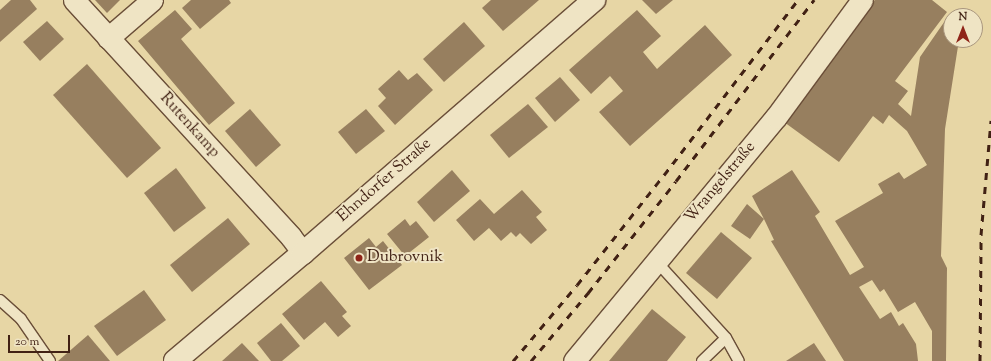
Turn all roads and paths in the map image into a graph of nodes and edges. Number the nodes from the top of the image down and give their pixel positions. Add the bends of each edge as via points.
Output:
1 (74, 0) edge
2 (152, 0) edge
3 (594, 0) edge
4 (862, 0) edge
5 (108, 38) junction
6 (302, 253) junction
7 (656, 261) junction
8 (0, 300) edge
9 (726, 338) junction
10 (50, 361) edge
11 (176, 361) edge
12 (574, 361) edge
13 (702, 361) edge
14 (739, 361) edge

1 - 5 street, Rutenkamp
2 - 5 street
3 - 6 street, Ehndorfer Straße
4 - 7 street, Wrangelstraße via 776,117
5 - 6 street, Rutenkamp via 286,231
6 - 11 street, Ehndorfer Straße
7 - 9 lane
7 - 12 street, Wrangelstraße
8 - 10 lane via 21,319
9 - 13 lane
9 - 14 lane

